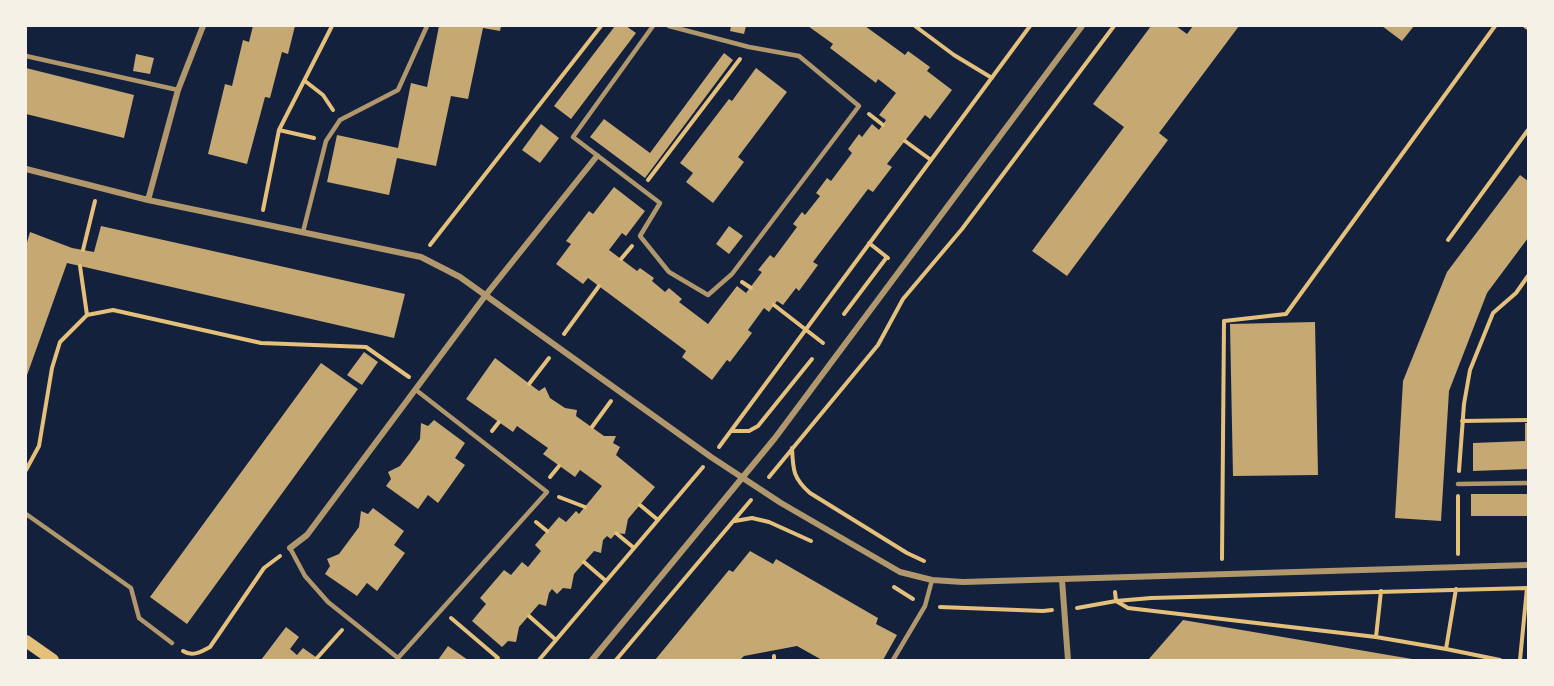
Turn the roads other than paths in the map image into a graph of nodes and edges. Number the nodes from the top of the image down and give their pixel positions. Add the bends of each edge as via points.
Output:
1 (203, 26) edge
2 (427, 26) edge
3 (653, 26) edge
4 (669, 26) edge
5 (1083, 26) edge
6 (26, 56) edge
7 (178, 90) junction
8 (597, 156) junction
9 (26, 170) edge
10 (148, 200) junction
11 (303, 232) junction
12 (485, 296) junction
13 (418, 387) junction
14 (743, 478) junction
15 (1528, 483) edge
16 (1458, 484) road end
17 (26, 514) edge
18 (290, 548) joint
19 (1528, 565) edge
20 (932, 580) junction
21 (1062, 580) junction
22 (26, 641) edge
23 (172, 643) road end
24 (53, 660) edge
25 (592, 660) edge
26 (893, 660) edge
27 (1068, 660) edge

1 - 7 street
2 - 11 lane via 398,90 340,120 326,141
3 - 8 lane via 573,137
4 - 8 lane via 799,56 859,105 732,274 708,295 669,272 640,236 660,203
5 - 14 street
6 - 7 lane
7 - 10 street
8 - 12 street
9 - 10 street
10 - 11 street
11 - 12 street via 421,257
12 - 13 street
12 - 14 street
13 - 18 street via 308,535
13 - 18 lane via 547,492 398,658 328,602 304,576
14 - 20 street via 900,572
14 - 25 street
15 - 16 lane
17 - 23 lane via 131,588 139,618
19 - 21 street
20 - 21 street
20 - 26 lane via 925,606
21 - 27 street
22 - 24 main road

